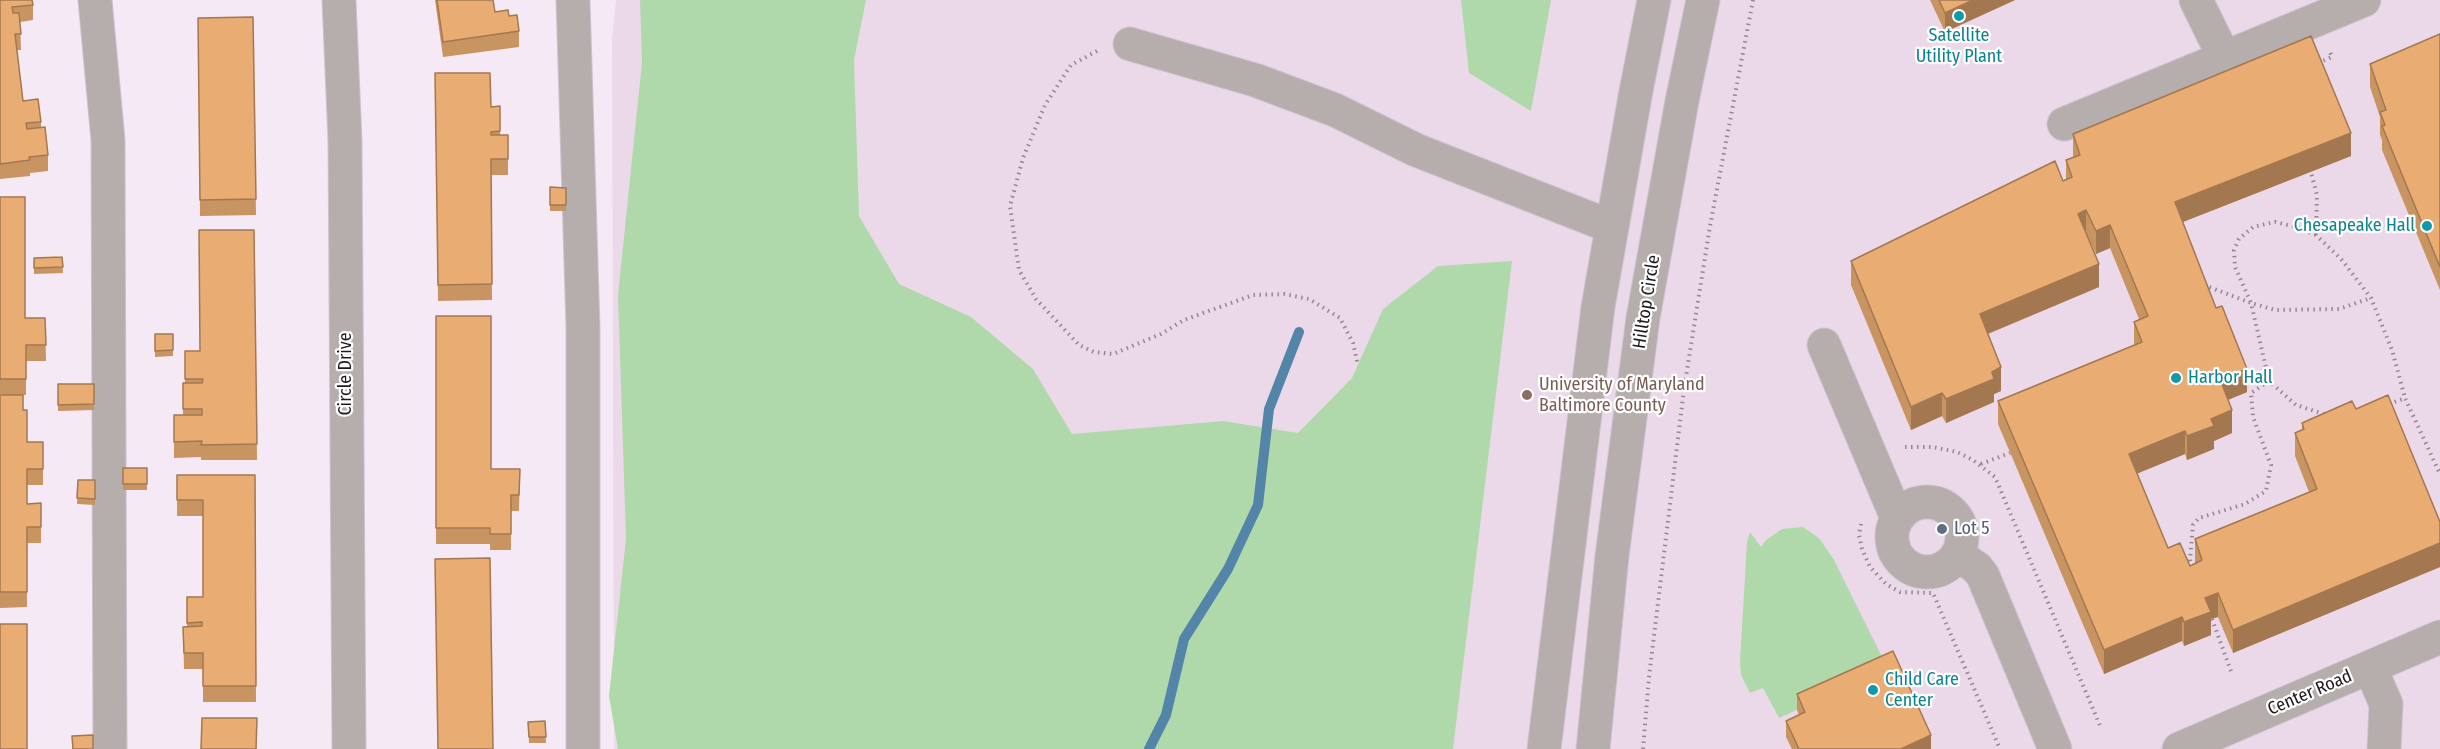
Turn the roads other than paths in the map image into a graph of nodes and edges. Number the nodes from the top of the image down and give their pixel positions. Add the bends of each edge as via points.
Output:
1 (95, 0) edge
2 (339, 0) edge
3 (573, 0) edge
4 (1654, 0) edge
5 (1703, 0) edge
6 (2196, 0) edge
7 (2364, 0) edge
8 (1130, 44) road end
9 (2224, 57) junction
10 (2064, 124) dead end
11 (1612, 227) junction
12 (1824, 345) dead end
13 (1897, 518) junction
14 (1958, 555) junction
15 (2440, 637) edge
16 (2370, 667) junction
17 (110, 749) edge
18 (349, 749) edge
19 (584, 749) edge
20 (1544, 749) edge
21 (1593, 749) edge
22 (2055, 749) edge
23 (2179, 749) edge
24 (2384, 749) edge

1 - 17 street via 108,140
2 - 18 street, Circle Drive via 345,153
3 - 19 street via 583,328
4 - 11 street
5 - 21 street, Hilltop Circle via 1643,318 1612,556
6 - 9 street
7 - 9 street
8 - 11 street via 1255,80 1335,110 1416,150
9 - 10 street
11 - 20 street via 1598,307
12 - 13 street
13 - 14 street via 1919,502 1946,506 1962,528 1963,542
13 - 14 street via 1892,531 1893,545 1898,558 1909,567 1922,572 1936,571 1948,566
14 - 22 street via 1983,576
15 - 16 street, Center Road
16 - 23 street, Center Road
16 - 24 street via 2386,704

